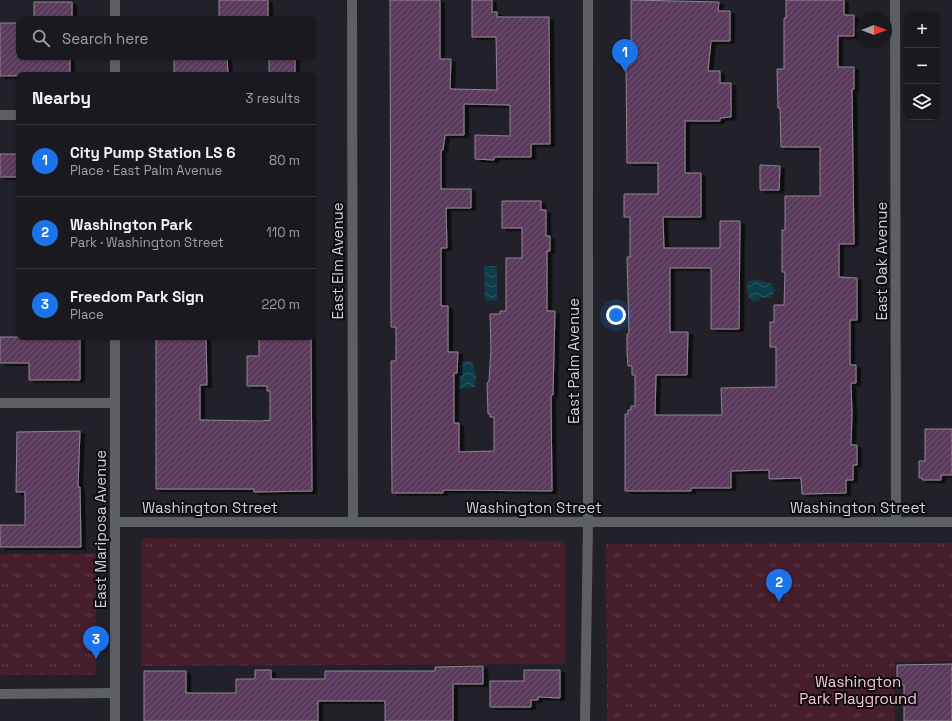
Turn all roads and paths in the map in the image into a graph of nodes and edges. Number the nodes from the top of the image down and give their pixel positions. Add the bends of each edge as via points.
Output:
1 (115, 0) edge
2 (352, 0) edge
3 (588, 0) edge
4 (896, 0) edge
5 (115, 16) edge
6 (115, 60) edge
7 (115, 72) edge
8 (0, 115) edge
9 (16, 115) edge
10 (115, 340) edge
11 (0, 403) edge
12 (115, 403) junction
13 (115, 522) junction
14 (353, 522) junction
15 (588, 522) junction
16 (896, 522) junction
17 (952, 522) edge
18 (0, 694) edge
19 (115, 694) junction
20 (115, 721) edge
21 (585, 721) edge

1 - 5 street
2 - 14 street, East Elm Avenue
3 - 15 street, East Palm Avenue
4 - 16 street, East Oak Avenue
6 - 7 street
8 - 9 street
10 - 12 street, East Mariposa Avenue
11 - 12 street
12 - 13 street, East Mariposa Avenue
13 - 14 street, Washington Street
13 - 19 street, East Mariposa Avenue
14 - 15 street, Washington Street
15 - 16 street, Washington Street
15 - 21 street, East Palm Avenue
16 - 17 street, Washington Street
18 - 19 street
19 - 20 street, East Mariposa Avenue

